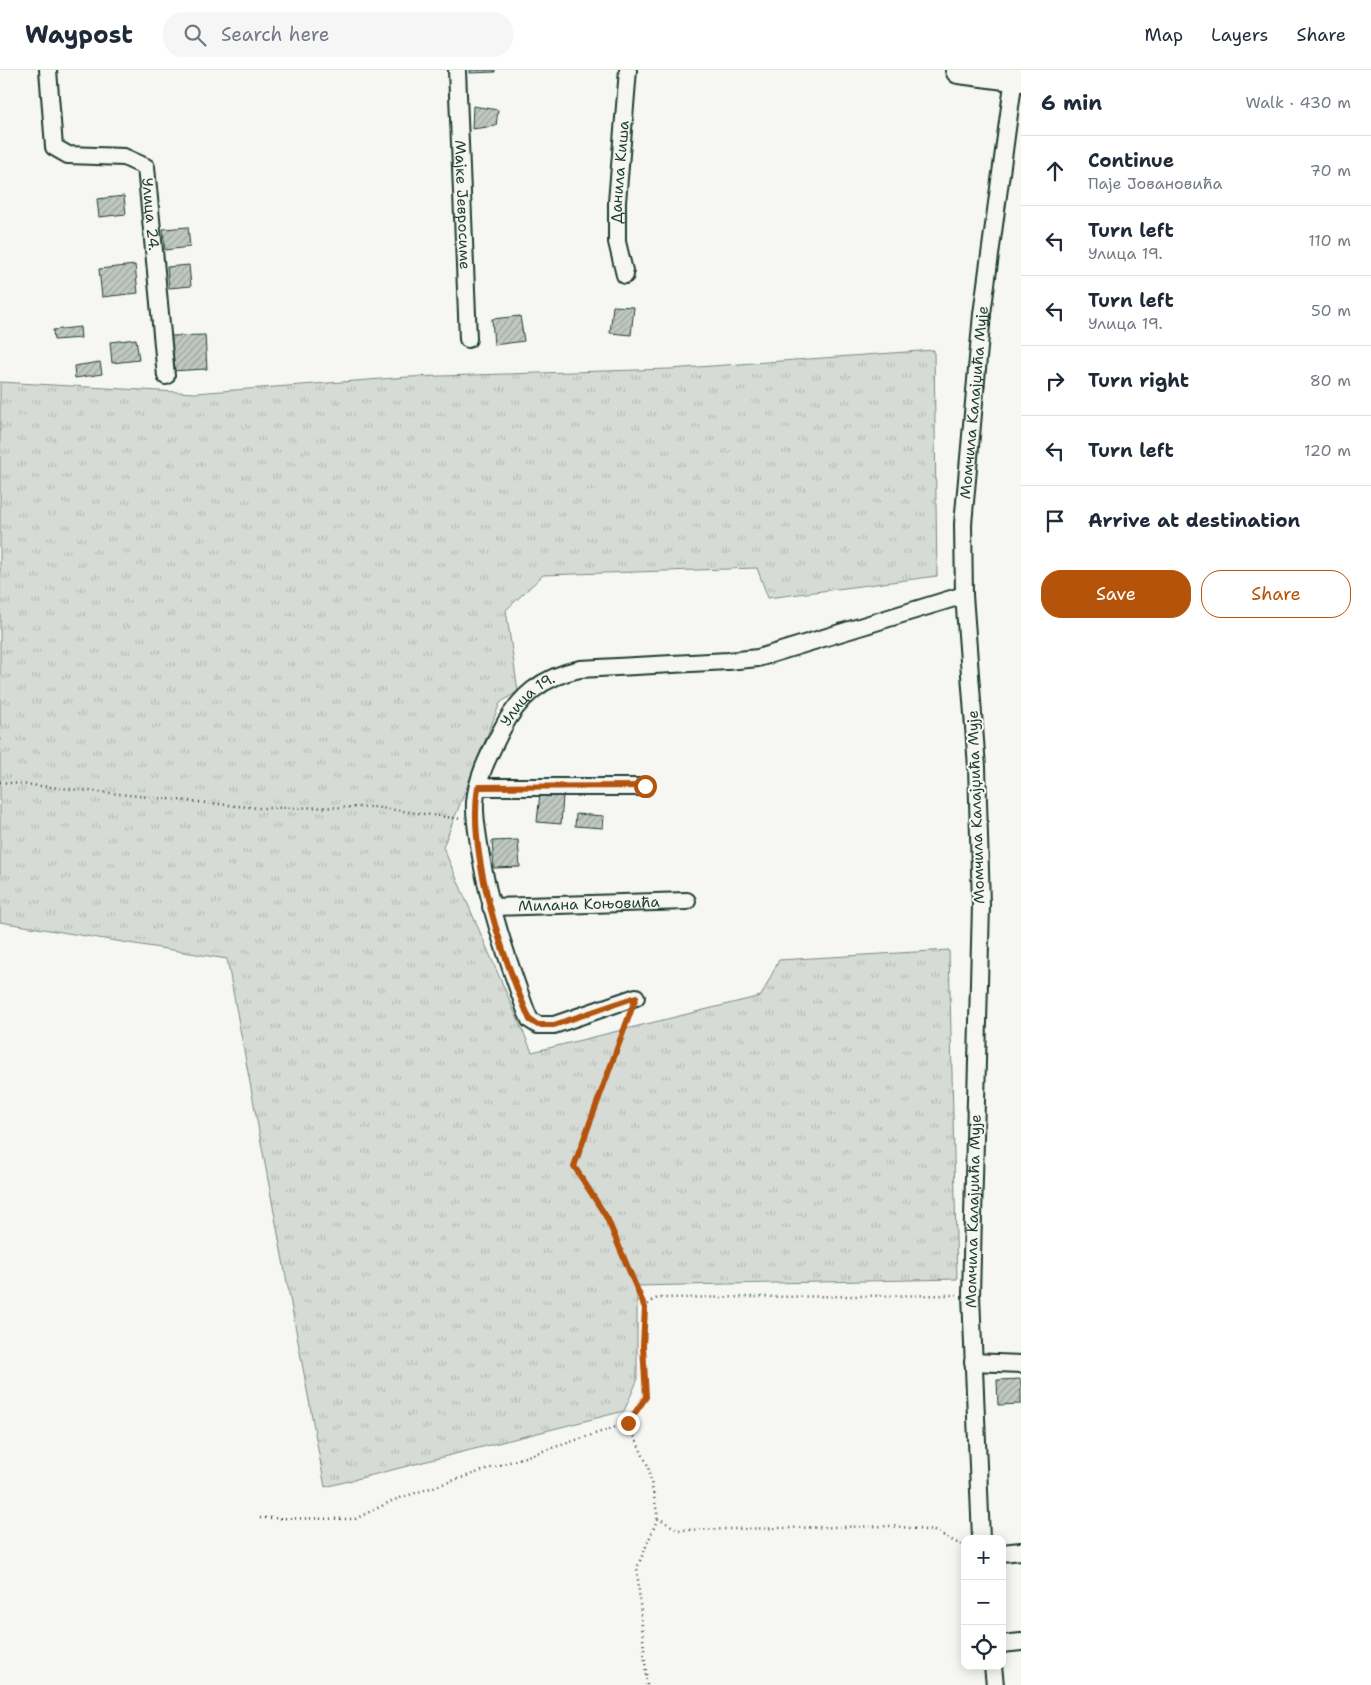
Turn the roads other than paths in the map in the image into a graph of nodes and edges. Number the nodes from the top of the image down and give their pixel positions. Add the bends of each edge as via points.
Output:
1 (48, 70) edge
2 (457, 70) edge
3 (628, 70) edge
4 (958, 70) edge
5 (1018, 78) edge
6 (625, 275) dead end
7 (468, 339) dead end
8 (166, 376) dead end
9 (964, 595) junction
10 (645, 786) dead end
11 (478, 787) junction
12 (687, 901) dead end
13 (491, 906) junction
14 (636, 997) road end
15 (973, 1362) junction
16 (1021, 1364) edge
17 (981, 1535) edge
18 (1021, 1551) edge
19 (1006, 1553) edge
20 (1021, 1642) edge
21 (1006, 1644) edge
22 (993, 1670) edge
23 (995, 1685) edge

1 - 8 street, Улица 24. via 54,147 68,155 124,157 146,167
2 - 7 street, Мајке Јевросиме
3 - 6 street, Данила Киша via 617,202 618,242
4 - 5 main road
5 - 9 street, Момчила Калајџића Мује via 981,333 963,524
9 - 11 street, Улица 19. via 758,658 580,669 550,678 532,689 509,714 490,752
9 - 15 street, Момчила Калајџића Мује via 977,767 981,905
10 - 11 street
11 - 13 street, Улица 19. via 476,821
12 - 13 street, Милана Коњовића
13 - 14 street, Улица 19. via 530,1020 538,1025 554,1025
15 - 16 street
15 - 17 street, Момчила Калајџића Мује
18 - 19 street
20 - 21 street
22 - 23 street

